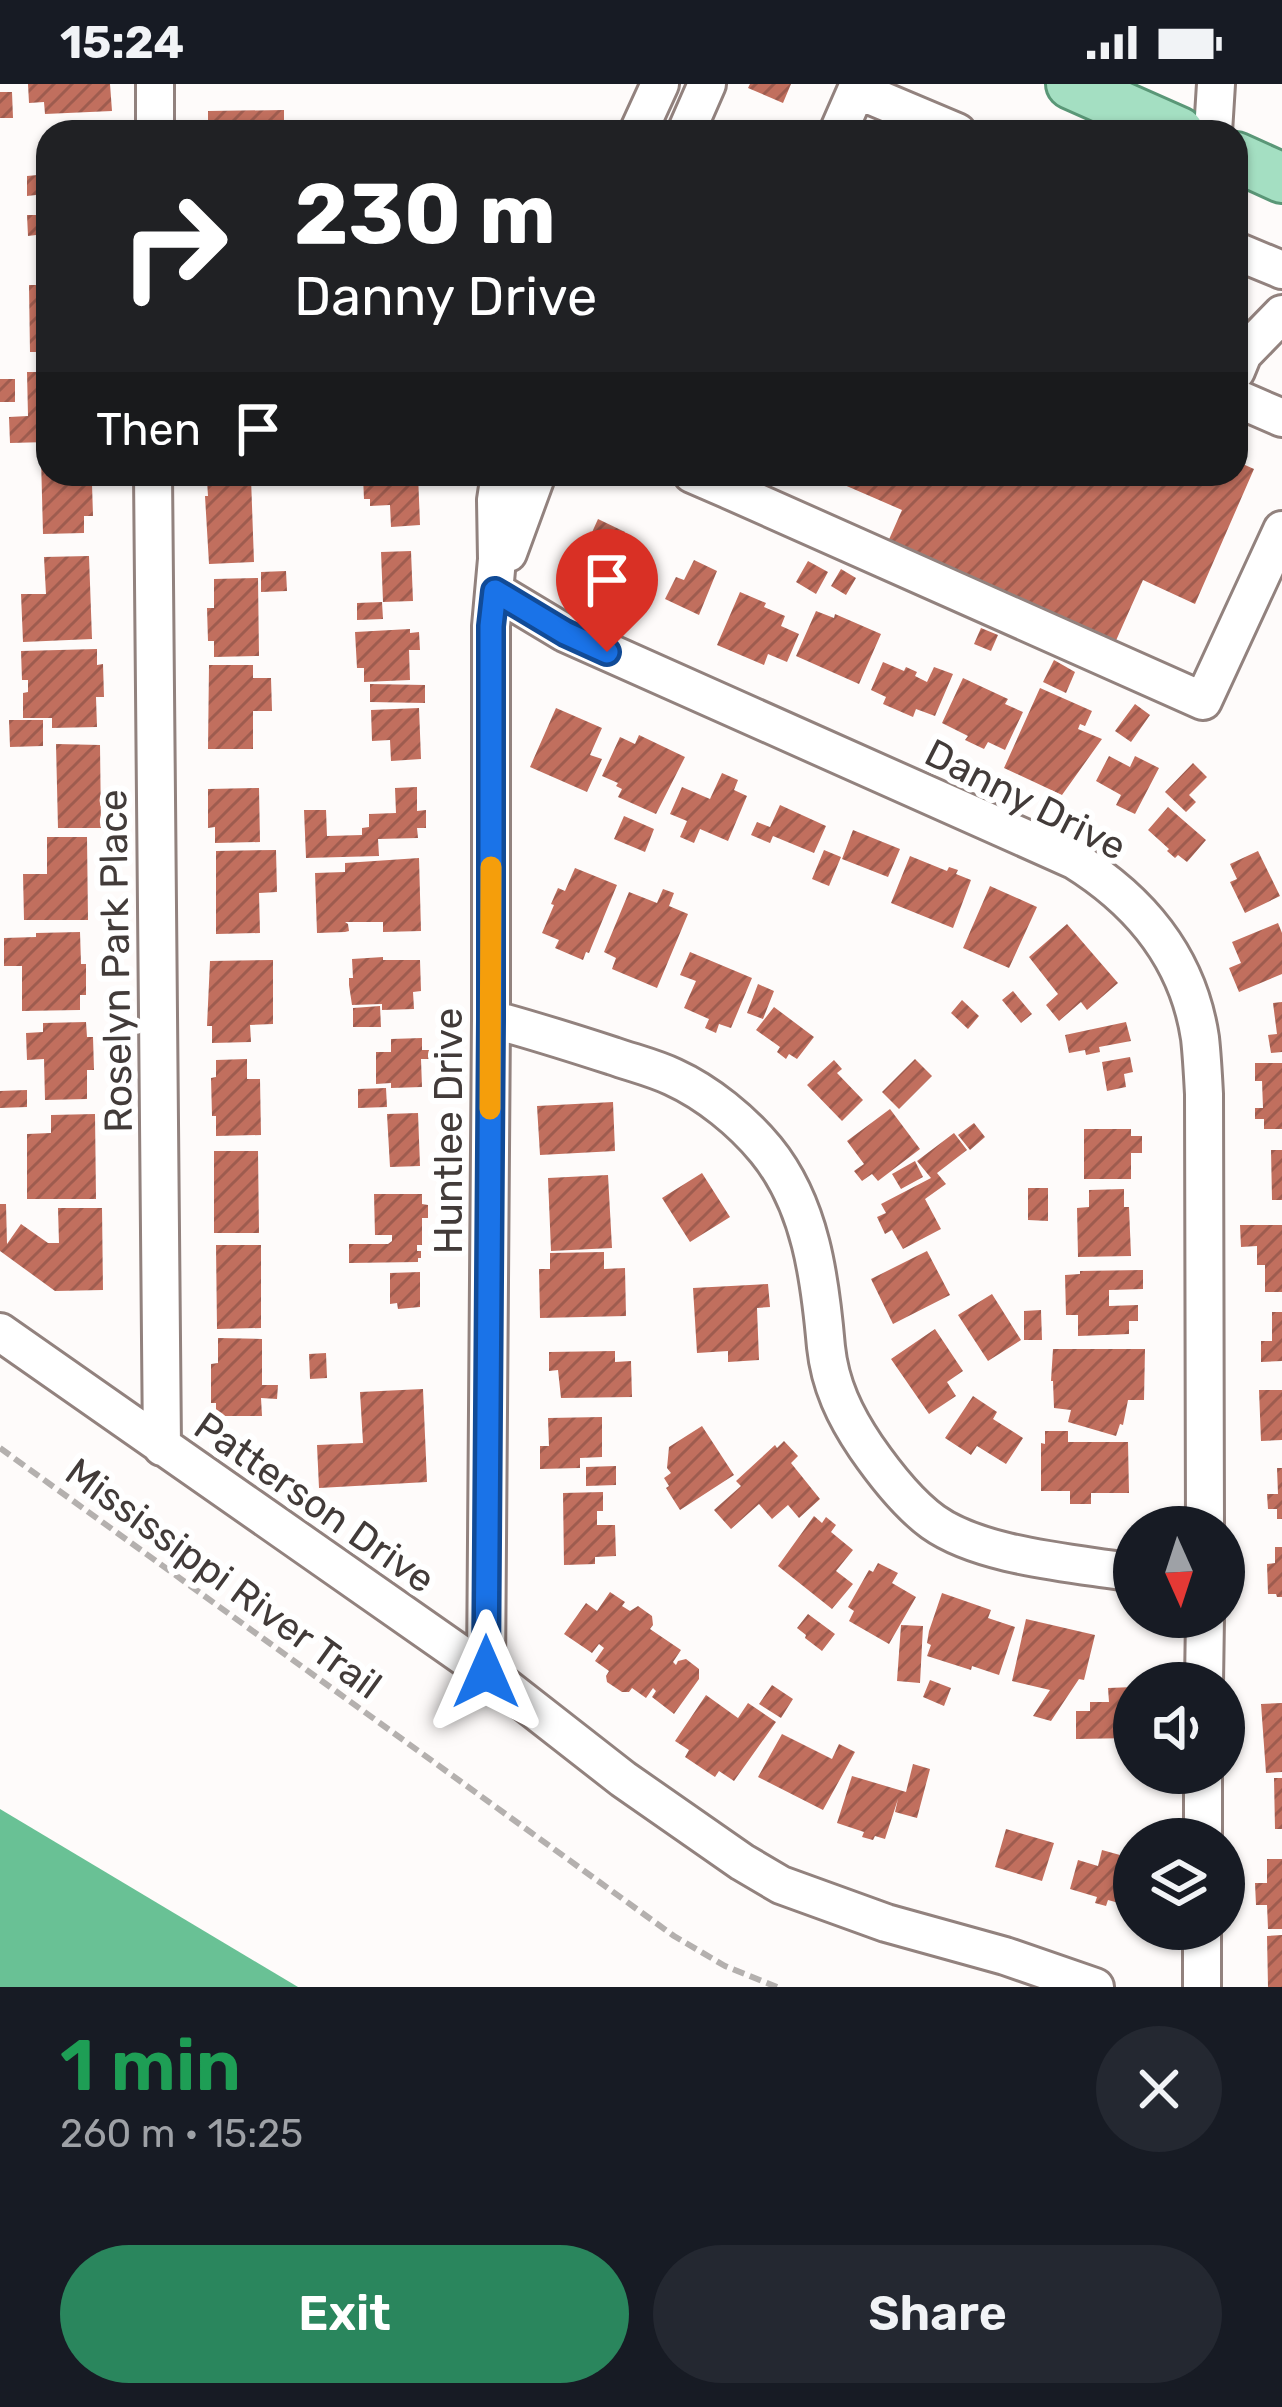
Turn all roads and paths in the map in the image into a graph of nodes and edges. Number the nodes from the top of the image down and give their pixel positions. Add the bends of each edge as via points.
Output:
1 (155, 84) edge
2 (659, 84) edge
3 (707, 84) edge
4 (1071, 84) edge
5 (1216, 84) edge
6 (858, 87) edge
7 (155, 120) edge
8 (643, 120) edge
9 (691, 120) edge
10 (843, 120) edge
11 (931, 120) edge
12 (1119, 120) edge
13 (1214, 120) edge
14 (1248, 162) edge
15 (1282, 178) edge
16 (1248, 255) edge
17 (1282, 270) edge
18 (1248, 403) edge
19 (1282, 418) edge
20 (153, 486) edge
21 (498, 486) edge
22 (533, 486) edge
23 (741, 486) edge
24 (1282, 530) edge
25 (495, 591) junction
26 (491, 1019) junction
27 (0, 1332) edge
28 (162, 1447) junction
29 (0, 1448) edge
30 (1205, 1506) edge
31 (1113, 1570) edge
32 (486, 1672) junction
33 (1202, 1950) edge
34 (777, 1987) edge
35 (1095, 1987) edge
36 (1202, 1987) edge

1 - 7 street
2 - 8 street
3 - 9 street
4 - 12 main road
5 - 13 street
6 - 10 street
6 - 11 street
14 - 15 main road
16 - 17 street
18 - 19 street
20 - 28 street, Roselyn Park Place
21 - 25 street, Huntlee Drive
22 - 25 street, Huntlee Drive
23 - 24 street via 1203,701
25 - 26 street, Huntlee Drive
25 - 30 street, Danny Drive via 565,633 1074,860 1133,904 1177,963 1199,1034
26 - 31 street via 674,1077 724,1109 766,1150 793,1193 813,1252 835,1392 878,1464 932,1521 963,1538
26 - 32 street, Huntlee Drive
27 - 28 street, Patterson Drive
28 - 32 street, Patterson Drive
29 - 34 path, Mississippi River Trail via 674,1936
32 - 35 street, Patterson Drive via 623,1779 782,1885
33 - 36 street

